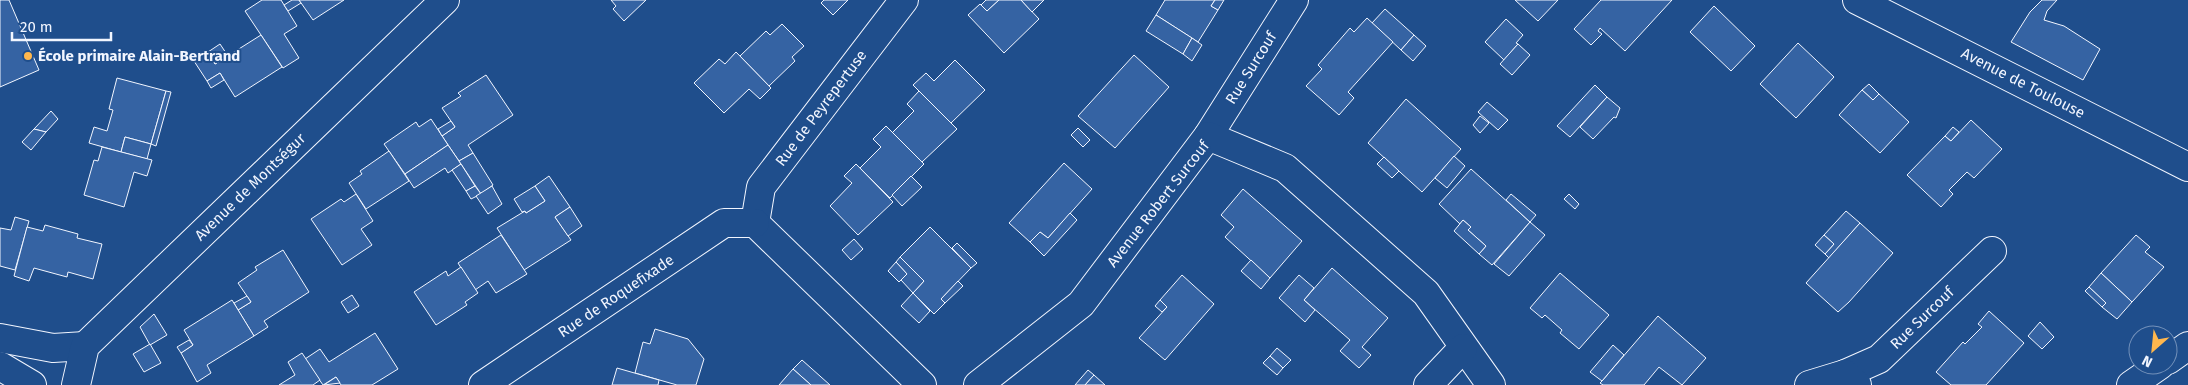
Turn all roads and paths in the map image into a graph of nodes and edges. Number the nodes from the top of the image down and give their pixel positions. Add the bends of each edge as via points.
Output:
1 (445, 0) edge
2 (904, 0) edge
3 (1294, 0) edge
4 (1857, 0) edge
5 (1208, 136) junction
6 (2188, 167) edge
7 (755, 223) junction
8 (1992, 251) dead end
9 (0, 338) edge
10 (85, 346) junction
11 (1463, 348) junction
12 (0, 366) edge
13 (2146, 375) edge
14 (1851, 379) edge
15 (32, 385) edge
16 (76, 385) edge
17 (483, 385) edge
18 (922, 385) edge
19 (978, 385) edge
20 (1428, 385) edge
21 (1491, 385) edge
22 (1809, 385) edge
23 (2131, 385) edge

1 - 10 street, Avenue de Montségur
2 - 7 street, Rue de Peyrepertuse via 760,187
3 - 5 street, Rue Surcouf
4 - 6 street, Avenue de Toulouse
5 - 11 street, Avenue Robert Surcouf via 1285,168 1426,293
5 - 19 street, Avenue Robert Surcouf via 1081,304
7 - 17 street, Rue de Roquefixade via 724,224
7 - 18 street
8 - 14 street, Rue Surcouf via 1879,358
9 - 10 street via 53,348
10 - 16 street
11 - 20 street
11 - 21 street, Avenue Robert Surcouf
12 - 15 street
13 - 23 street
14 - 22 street

